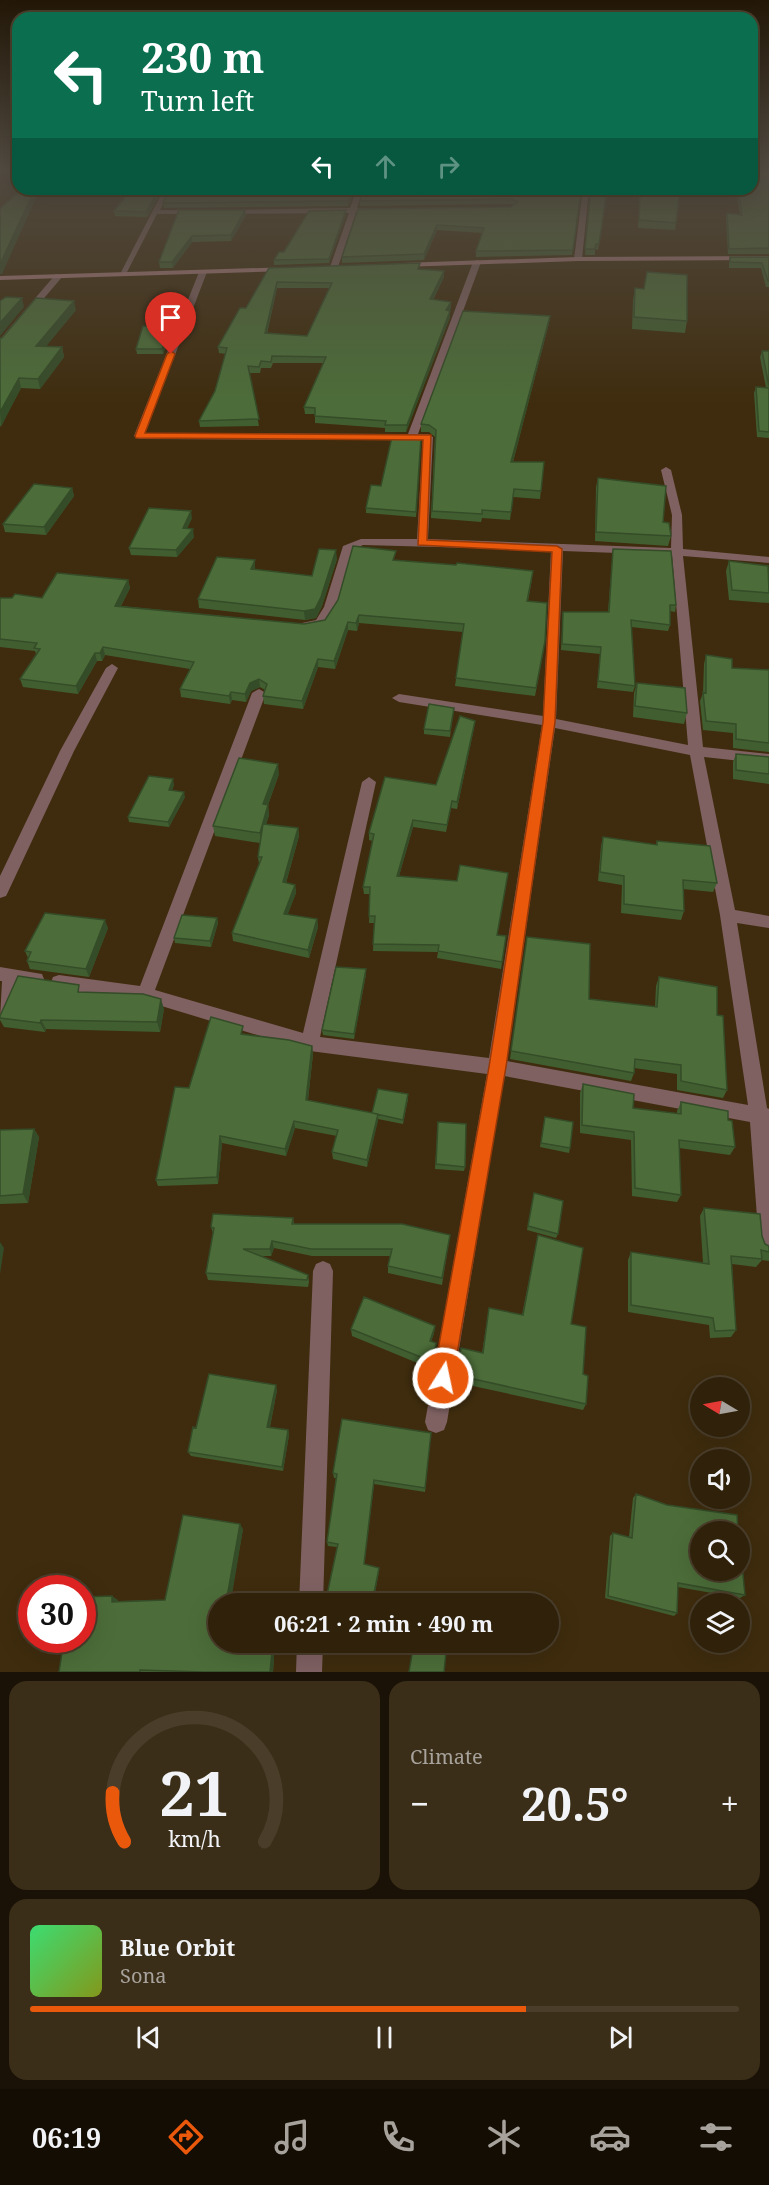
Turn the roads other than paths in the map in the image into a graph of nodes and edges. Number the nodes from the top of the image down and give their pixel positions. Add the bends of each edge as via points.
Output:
1 (135, 249) edge
2 (340, 249) edge
3 (579, 249) edge
4 (769, 258) edge
5 (578, 259) junction
6 (477, 262) junction
7 (393, 265) edge
8 (334, 267) junction
9 (346, 267) edge
10 (322, 268) edge
11 (298, 269) edge
12 (203, 272) junction
13 (122, 274) junction
14 (59, 276) junction
15 (0, 278) edge
16 (1, 341) edge
17 (412, 437) junction
18 (666, 470) dead end
19 (422, 542) junction
20 (557, 549) junction
21 (677, 552) junction
22 (769, 560) edge
23 (294, 625) edge
24 (112, 668) dead end
25 (259, 693) edge
26 (399, 699) dead end
27 (549, 722) junction
28 (696, 751) junction
29 (769, 759) edge
30 (369, 782) dead end
31 (0, 892) edge
32 (728, 915) junction
33 (769, 922) edge
34 (6, 975) edge
35 (145, 994) junction
36 (0, 1012) edge
37 (310, 1043) junction
38 (497, 1067) junction
39 (764, 1117) edge
40 (769, 1244) edge
41 (323, 1271) dead end
42 (435, 1422) dead end
43 (311, 1593) edge
44 (310, 1653) edge
45 (309, 1672) edge

1 - 13 street
2 - 8 street
3 - 5 street
4 - 5 street
5 - 6 street
6 - 7 street
6 - 17 street
8 - 9 street
8 - 10 street
11 - 12 street
12 - 13 street
12 - 17 street via 139,436
13 - 14 street
14 - 15 street
14 - 16 street
17 - 19 street via 428,437
18 - 21 street via 677,515
19 - 20 street
19 - 23 street via 361,542 347,548 330,607 321,623
20 - 21 street
20 - 27 street
21 - 22 street
21 - 28 street
24 - 31 street via 67,751
25 - 35 street
26 - 27 street
27 - 28 street
27 - 38 street
28 - 29 street
28 - 32 street
30 - 37 street
32 - 33 street
32 - 39 street
34 - 35 street
34 - 36 street
35 - 37 street
37 - 38 street
38 - 39 street
38 - 42 street
39 - 40 street
41 - 43 street
44 - 45 street

